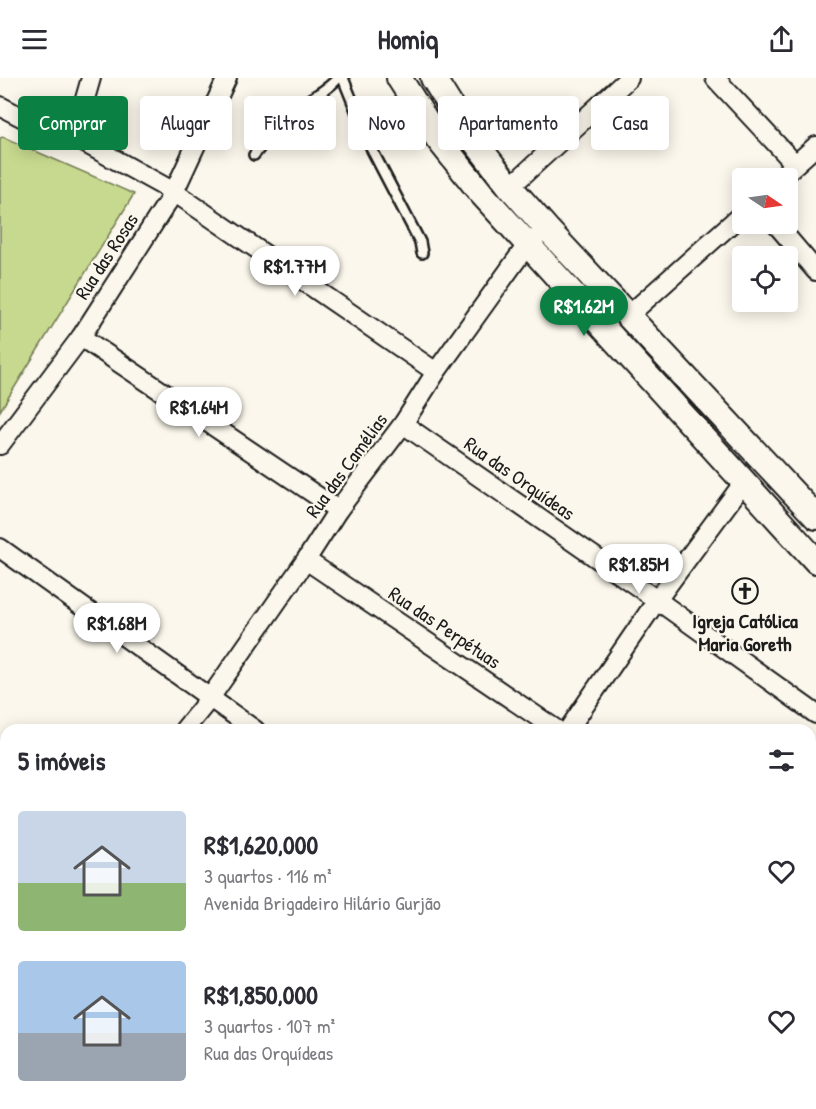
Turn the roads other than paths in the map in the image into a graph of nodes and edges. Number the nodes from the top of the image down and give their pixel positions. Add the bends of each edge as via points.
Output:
1 (91, 78) edge
2 (227, 78) edge
3 (338, 78) edge
4 (343, 78) edge
5 (399, 78) edge
6 (433, 78) edge
7 (629, 78) edge
8 (715, 78) edge
9 (86, 96) edge
10 (0, 106) edge
11 (18, 116) edge
12 (816, 146) edge
13 (98, 150) edge
14 (254, 155) dead end
15 (795, 165) junction
16 (792, 168) edge
17 (510, 187) junction
18 (174, 192) junction
19 (732, 223) edge
20 (547, 229) junction
21 (785, 234) edge
22 (527, 245) junction
23 (422, 254) dead end
24 (816, 271) edge
25 (629, 315) junction
26 (81, 337) junction
27 (436, 372) junction
28 (403, 424) junction
29 (0, 445) edge
30 (744, 482) junction
31 (338, 510) junction
32 (816, 517) edge
33 (0, 549) edge
34 (306, 560) junction
35 (816, 561) edge
36 (657, 600) junction
37 (210, 698) junction
38 (816, 714) edge
39 (189, 724) edge
40 (247, 724) edge
41 (548, 724) edge
42 (572, 724) edge

1 - 9 street
2 - 18 street, Rua das Rosas
3 - 14 lane via 284,120
4 - 23 lane via 372,150 420,242
5 - 22 street via 438,139
6 - 17 street via 465,129
7 - 17 street
8 - 15 street
10 - 11 street
12 - 15 street
13 - 18 street
15 - 16 street
17 - 20 street
18 - 26 street, Rua das Rosas
18 - 27 street
19 - 25 street
20 - 22 street, Rua das Camélias
20 - 25 street
21 - 24 street
22 - 27 street, Rua das Camélias
22 - 30 street
25 - 32 street
26 - 29 street, Rua das Rosas
26 - 31 street
27 - 28 street, Rua das Camélias
28 - 31 street, Rua das Camélias
28 - 36 street, Rua das Orquídeas
30 - 35 street
30 - 36 street
31 - 34 street, Rua das Camélias
33 - 37 street
34 - 37 street, Rua das Camélias
34 - 41 street, Rua das Perpétuas
36 - 38 street, Rua das Orquídeas
36 - 42 street
37 - 39 street, Rua das Camélias
37 - 40 street

